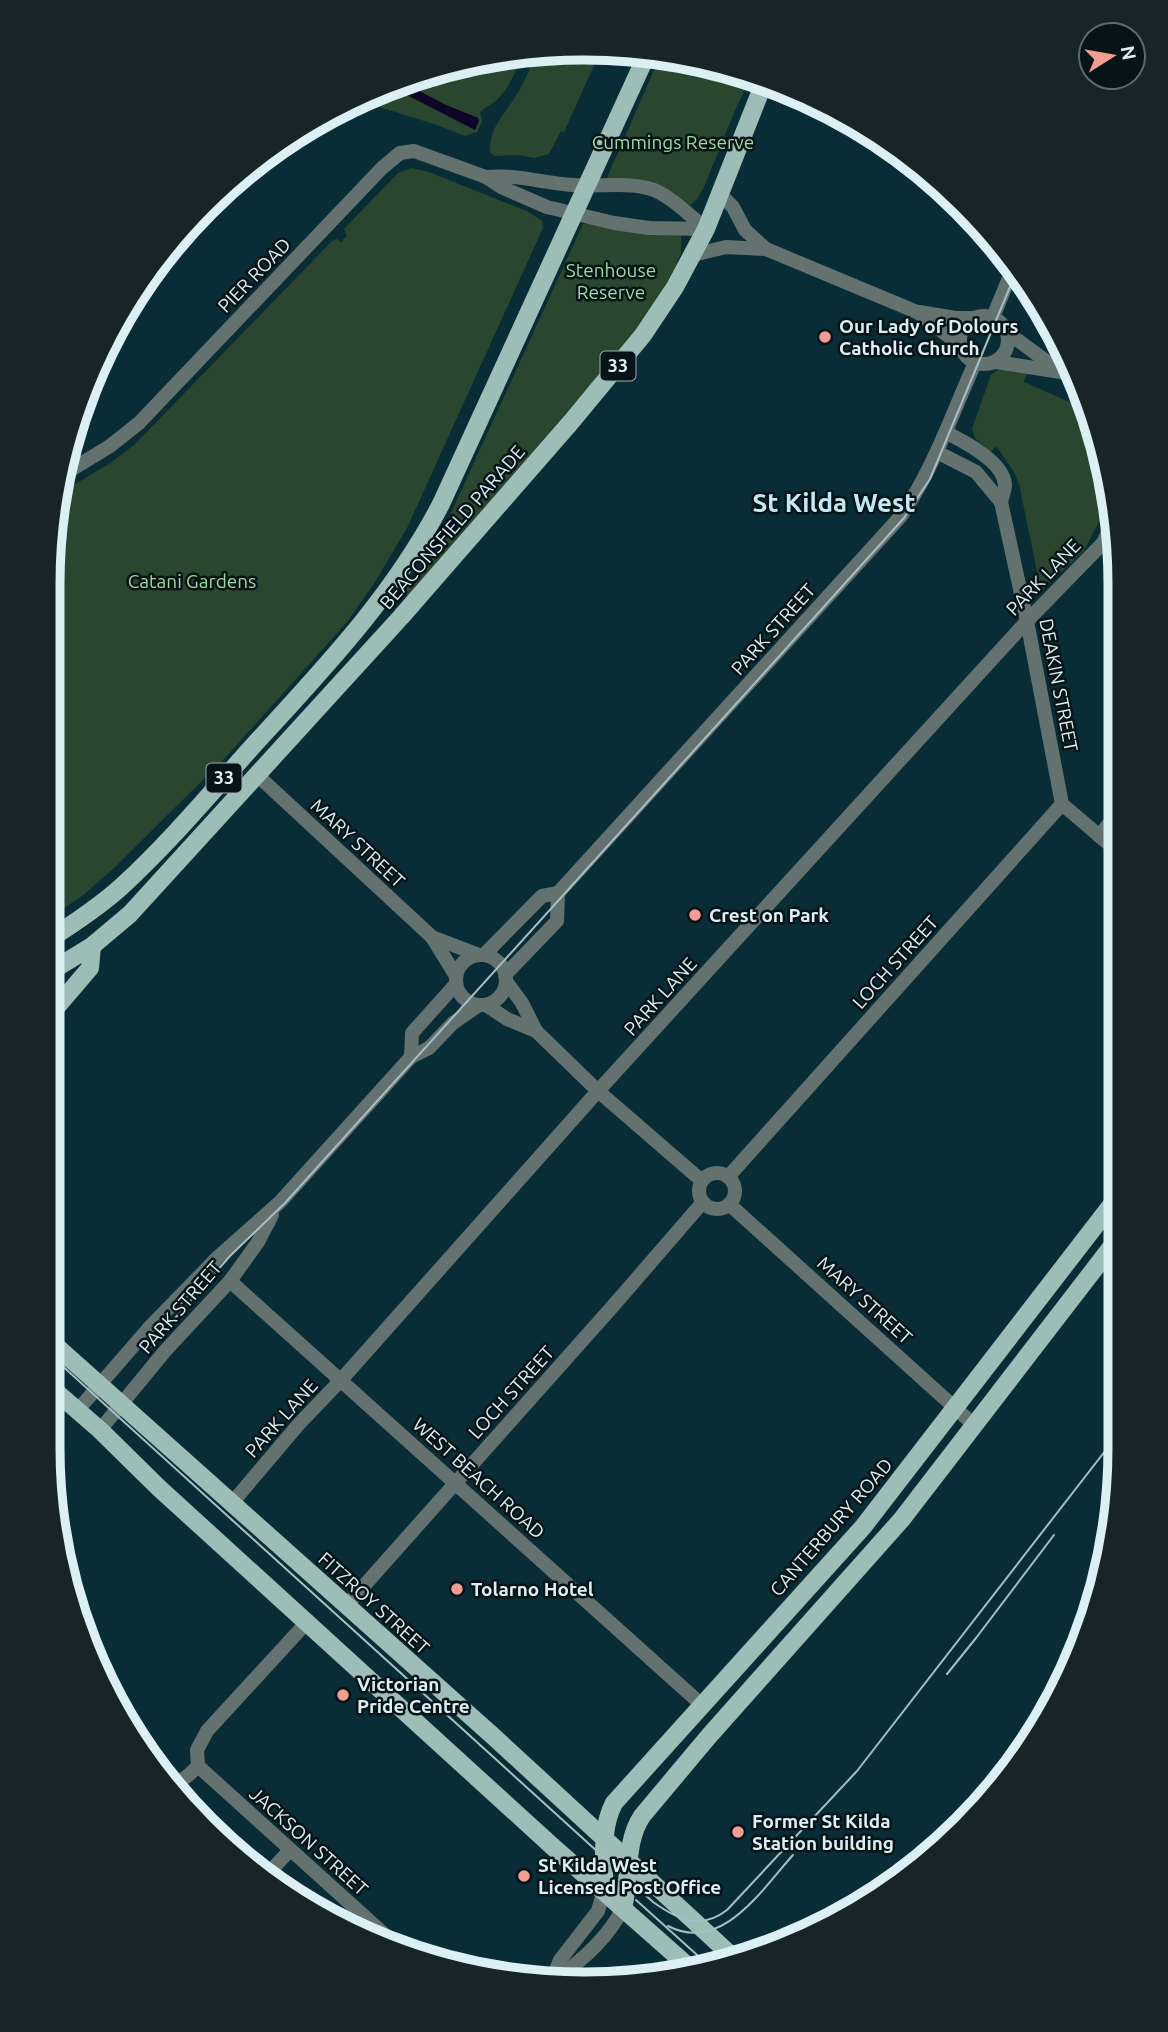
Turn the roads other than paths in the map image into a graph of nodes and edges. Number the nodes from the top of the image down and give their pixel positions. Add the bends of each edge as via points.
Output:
1 (643, 63) edge
2 (761, 90) edge
3 (486, 177) junction
4 (587, 186) junction
5 (720, 194) junction
6 (574, 214) junction
7 (706, 229) junction
8 (766, 248) junction
9 (692, 255) junction
10 (1009, 278) edge
11 (917, 312) junction
12 (993, 317) junction
13 (974, 318) junction
14 (1008, 333) junction
15 (961, 346) junction
16 (975, 362) junction
17 (996, 362) junction
18 (1061, 372) junction
19 (1064, 373) edge
20 (947, 433) junction
21 (937, 452) junction
22 (73, 469) edge
23 (1001, 502) junction
24 (1106, 536) edge
25 (1027, 621) junction
26 (258, 776) junction
27 (1062, 804) junction
28 (1108, 826) edge
29 (1100, 836) junction
30 (1108, 844) edge
31 (558, 893) junction
32 (60, 932) edge
33 (432, 937) junction
34 (92, 946) junction
35 (481, 955) junction
36 (60, 966) edge
37 (505, 978) junction
38 (456, 980) junction
39 (60, 1003) edge
40 (483, 1005) junction
41 (536, 1031) junction
42 (411, 1057) junction
43 (598, 1091) junction
44 (728, 1177) junction
45 (702, 1181) junction
46 (280, 1202) junction
47 (703, 1202) junction
48 (729, 1204) junction
49 (1108, 1209) edge
50 (1108, 1251) edge
51 (230, 1281) junction
52 (60, 1350) edge
53 (341, 1380) junction
54 (99, 1385) junction
55 (60, 1396) edge
56 (121, 1406) junction
57 (955, 1408) junction
58 (77, 1411) junction
59 (974, 1425) junction
60 (100, 1430) junction
61 (456, 1483) junction
62 (232, 1503) junction
63 (346, 1606) junction
64 (308, 1621) junction
65 (702, 1705) junction
66 (198, 1766) junction
67 (180, 1781) edge
68 (604, 1838) junction
69 (290, 1850) junction
70 (630, 1861) junction
71 (272, 1869) edge
72 (604, 1890) junction
73 (623, 1908) junction
74 (382, 1933) edge
75 (728, 1953) edge
76 (684, 1962) edge
77 (557, 1971) edge
78 (565, 1971) edge

1 - 4 main road, BEACONSFIELD PARADE / 33
2 - 5 main road, BEACONSFIELD PARADE / 33
3 - 4 street, PIER ROAD via 510,175
3 - 6 street, PIER ROAD via 547,207
3 - 22 street, PIER ROAD via 414,151 394,156 152,410 110,446
4 - 6 main road, BEACONSFIELD PARADE / 33
4 - 7 street, PIER ROAD via 653,190
5 - 7 main road, BEACONSFIELD PARADE / 33
5 - 8 street via 745,230
6 - 7 street, PIER ROAD via 631,226
6 - 32 main road, BEACONSFIELD PARADE / 33 via 441,503 383,597 166,842 121,887
7 - 9 main road, BEACONSFIELD PARADE / 33
8 - 9 street via 726,247
8 - 11 street
9 - 26 main road, BEACONSFIELD PARADE / 33 via 663,307 625,358
10 - 12 street
11 - 13 street
11 - 15 street
12 - 13 street
12 - 14 street
13 - 15 street via 961,333
14 - 17 street via 1008,346
14 - 18 street
15 - 16 street
16 - 17 street
16 - 20 street, PARK STREET
17 - 18 street
18 - 19 street
20 - 21 street, PARK STREET
20 - 23 street, DEAKIN STREET via 994,463 1005,485
21 - 23 street, DEAKIN STREET via 976,472
21 - 31 street, PARK STREET via 901,516
23 - 25 street, DEAKIN STREET
24 - 25 street, PARK LANE
25 - 27 street, DEAKIN STREET
25 - 43 street, PARK LANE
26 - 33 street, MARY STREET
26 - 34 main road, BEACONSFIELD PARADE / 33 via 130,914
27 - 29 street
27 - 44 street, LOCH STREET
28 - 29 street
29 - 30 street
31 - 35 street, PARK STREET via 542,896
31 - 37 street via 557,920
33 - 35 street, MARY STREET
33 - 38 street, MARY STREET
34 - 36 main road, BEACONSFIELD PARADE / 33
34 - 39 main road via 90,968
35 - 37 street via 498,962
35 - 38 street via 464,962
37 - 40 street via 500,996
37 - 41 street
38 - 40 street via 463,998
38 - 42 street, PARK STREET via 412,1033
40 - 41 street
40 - 42 street, PARK STREET
41 - 43 street
42 - 46 street, PARK STREET
43 - 45 street
43 - 53 street, PARK LANE
44 - 45 street via 712,1174
44 - 48 street via 735,1192
45 - 47 street via 699,1192
46 - 51 street, PARK STREET
46 - 54 street, PARK STREET via 192,1283
47 - 48 street via 713,1209
47 - 61 street, LOCH STREET
48 - 57 street, MARY STREET
49 - 57 main road, CANTERBURY ROAD
50 - 59 main road
51 - 53 street, WEST BEACH ROAD
51 - 56 street, PARK STREET
52 - 54 main road, FITZROY STREET
53 - 61 street, WEST BEACH ROAD
53 - 62 street, PARK LANE
54 - 56 main road, FITZROY STREET
54 - 58 street, PARK STREET
55 - 58 main road
56 - 60 street, PARK STREET
56 - 62 main road, FITZROY STREET
57 - 59 street, MARY STREET
57 - 65 main road, CANTERBURY ROAD via 863,1528
58 - 60 main road
59 - 70 main road via 902,1519 646,1810 634,1831
60 - 64 main road
61 - 63 street, LOCH STREET
61 - 65 street, WEST BEACH ROAD
62 - 63 main road, FITZROY STREET
63 - 68 main road, FITZROY STREET
64 - 66 street via 207,1731 197,1750
64 - 72 main road
65 - 68 main road, CANTERBURY ROAD via 614,1803
66 - 67 street
66 - 69 street, JACKSON STREET
68 - 70 main road, FITZROY STREET
68 - 72 main road, CANTERBURY ROAD
69 - 71 street
69 - 74 street, JACKSON STREET
70 - 73 main road
70 - 75 main road, FITZROY STREET
72 - 73 main road
72 - 77 street via 598,1911 560,1960
73 - 76 main road
73 - 78 street via 579,1963

